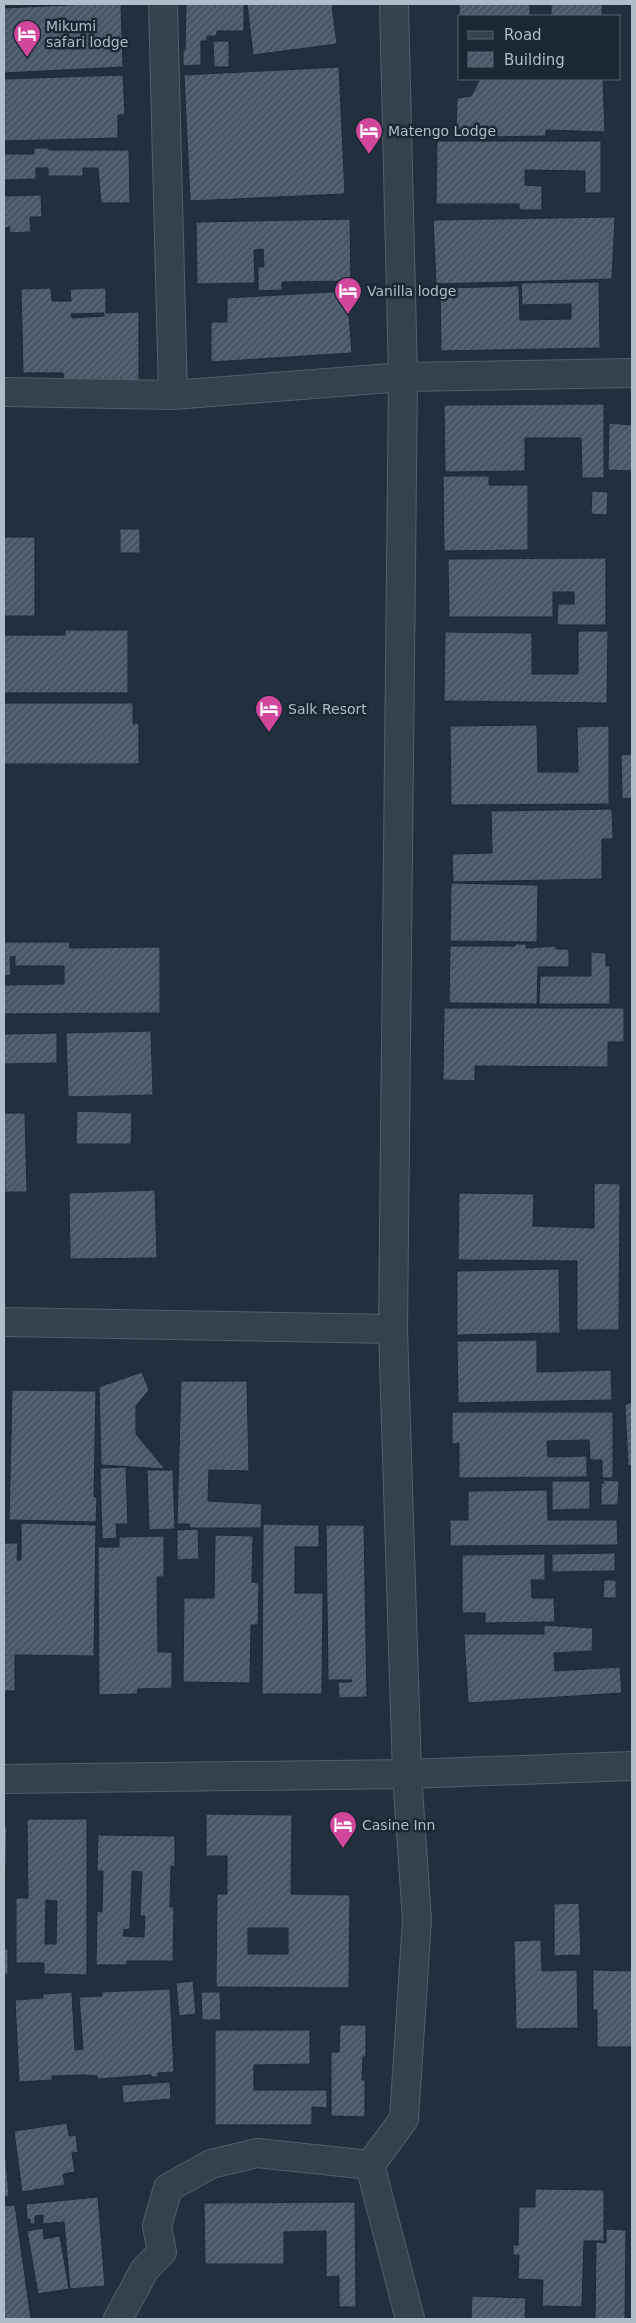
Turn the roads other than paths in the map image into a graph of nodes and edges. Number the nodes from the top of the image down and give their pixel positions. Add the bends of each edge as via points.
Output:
1 (162, 4) edge
2 (394, 4) edge
3 (632, 373) edge
4 (403, 377) junction
5 (4, 392) edge
6 (173, 395) junction
7 (4, 1322) edge
8 (393, 1329) junction
9 (632, 1766) edge
10 (407, 1774) junction
11 (4, 1779) edge
12 (370, 2165) junction
13 (118, 2319) edge
14 (410, 2319) edge

1 - 6 street
2 - 4 street
3 - 4 street
4 - 6 street
4 - 8 street
5 - 6 street
7 - 8 street
8 - 10 street
9 - 10 street
10 - 11 street
10 - 12 street via 417,1920 404,2119
12 - 13 street via 257,2153 211,2164 168,2188 157,2226 162,2252 146,2269
12 - 14 street

